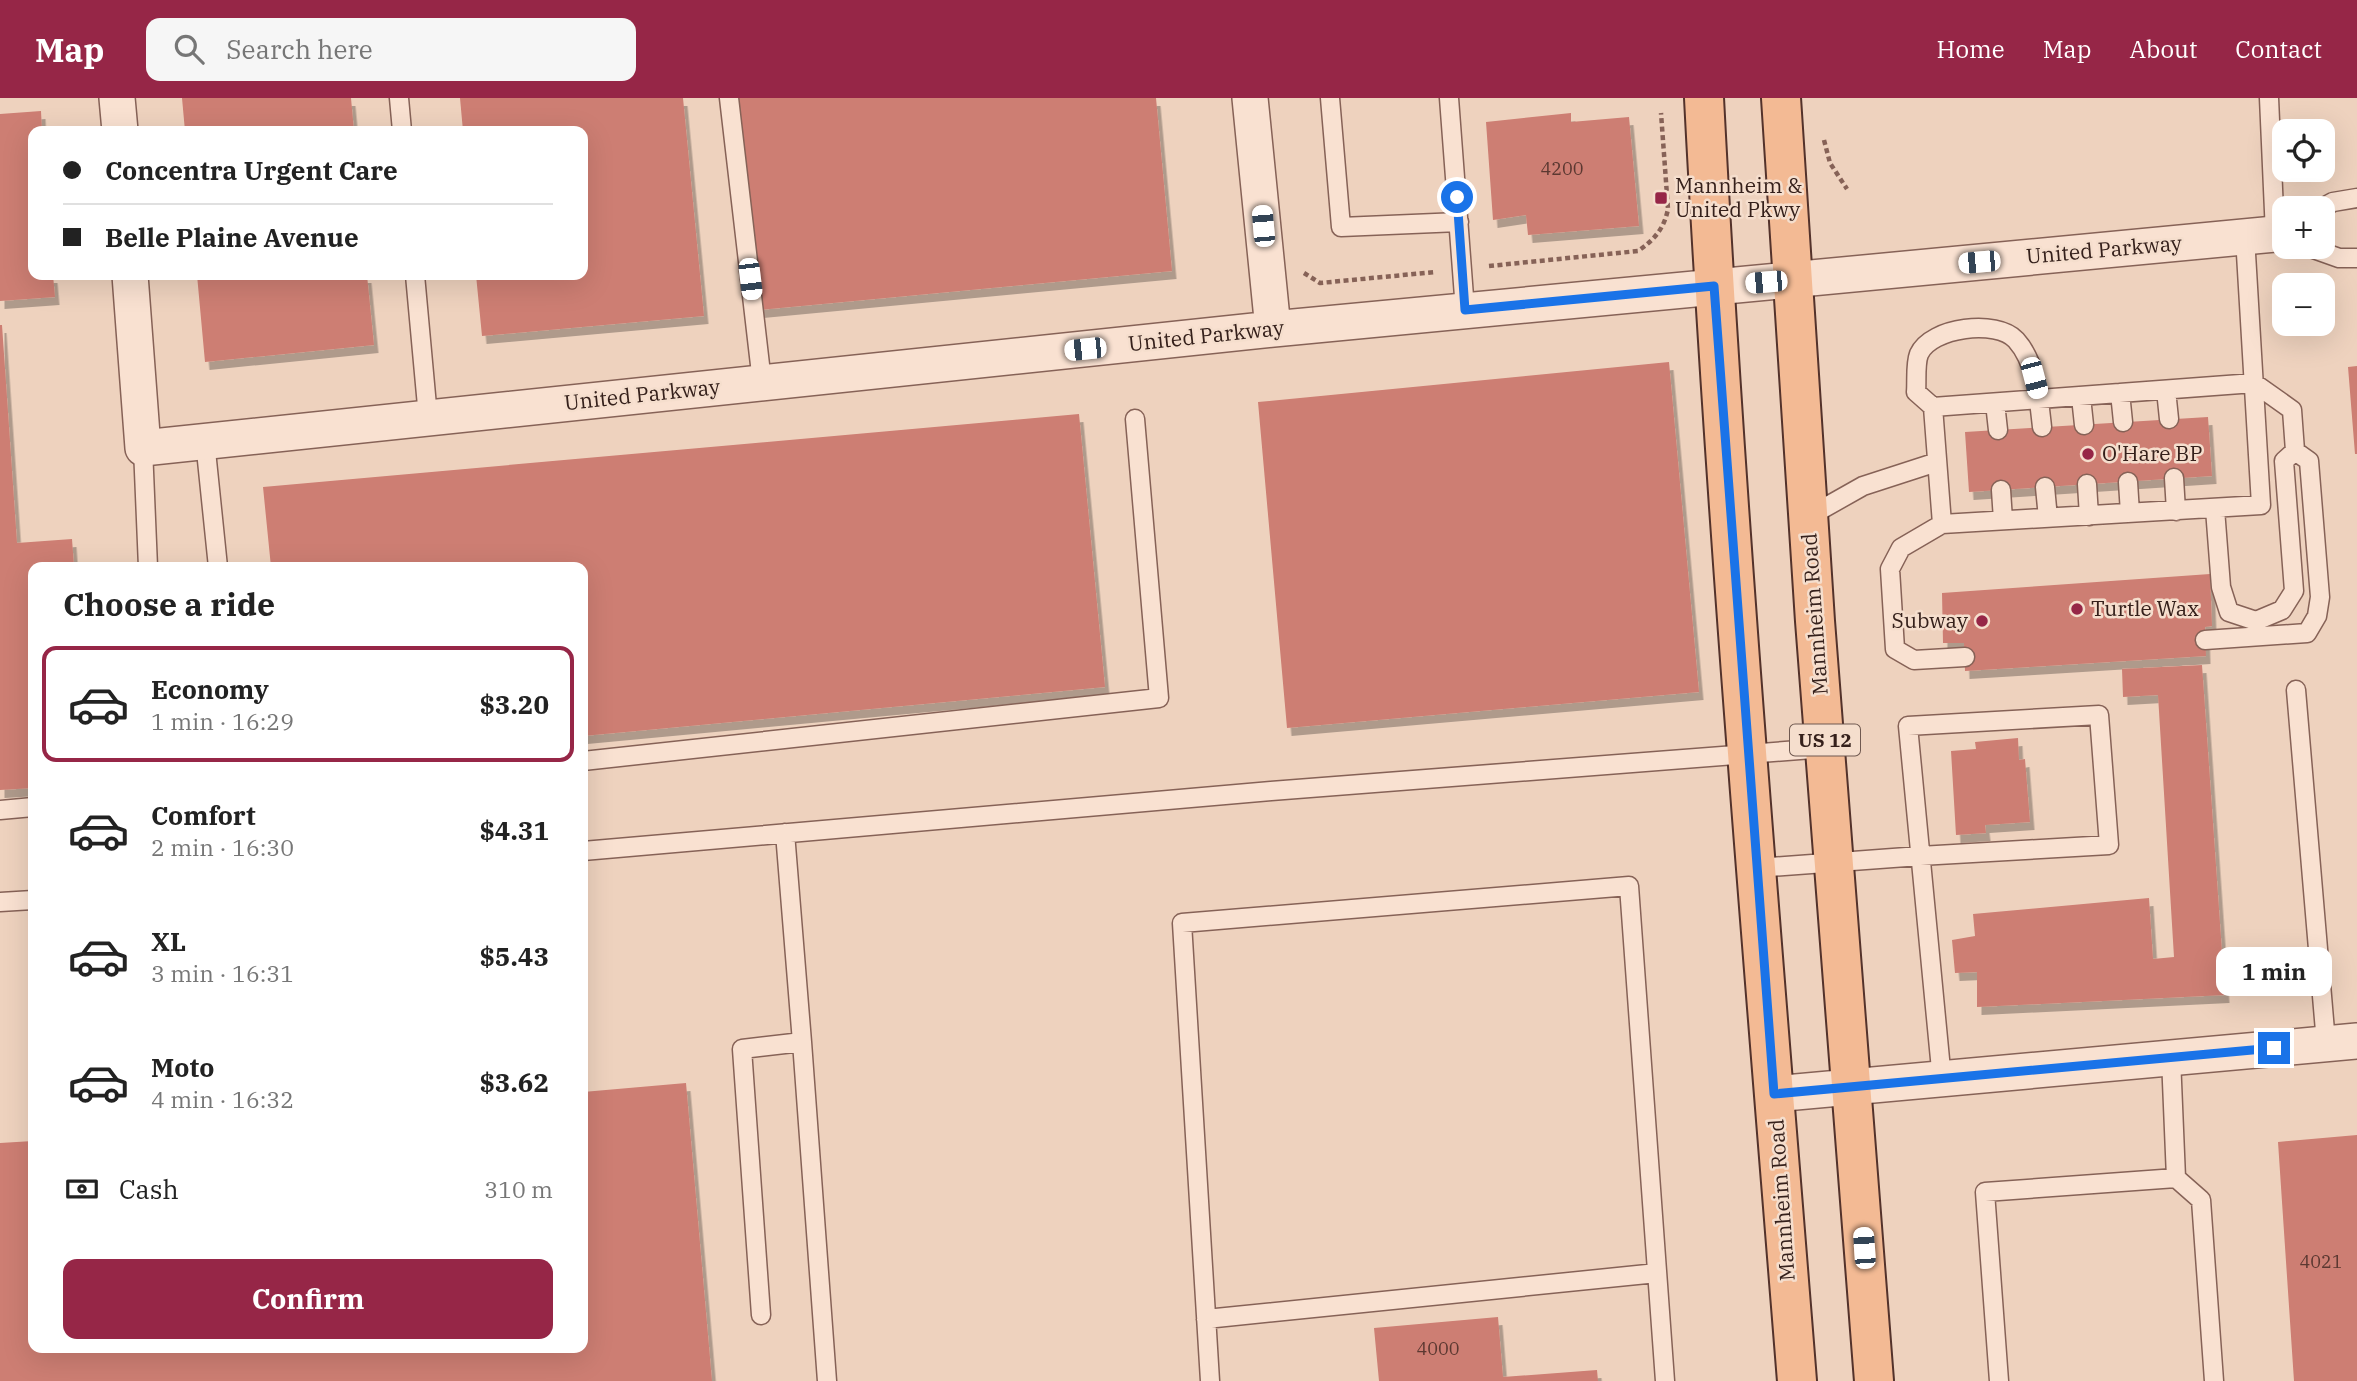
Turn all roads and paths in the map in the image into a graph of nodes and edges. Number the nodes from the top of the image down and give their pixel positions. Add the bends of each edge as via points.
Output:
1 (117, 98) edge
2 (399, 98) edge
3 (729, 98) edge
4 (1250, 98) edge
5 (1330, 98) edge
6 (1449, 98) edge
7 (1704, 98) edge
8 (1781, 98) edge
9 (2269, 98) edge
10 (120, 126) edge
11 (402, 126) edge
12 (1824, 137) dead end
13 (1847, 190) dead end
14 (2357, 198) edge
15 (2335, 202) edge
16 (1459, 222) junction
17 (2272, 235) edge
18 (2335, 257) edge
19 (2357, 258) edge
20 (130, 280) edge
21 (415, 280) edge
22 (1792, 280) junction
23 (1714, 286) junction
24 (1465, 310) junction
25 (1273, 329) junction
26 (762, 382) junction
27 (2254, 383) junction
28 (2166, 390) junction
29 (2120, 393) junction
30 (2081, 397) junction
31 (2039, 399) junction
32 (1995, 403) junction
33 (1933, 407) junction
34 (428, 417) junction
35 (1135, 419) dead end
36 (2169, 419) dead end
37 (2123, 422) dead end
38 (2084, 425) dead end
39 (2042, 427) dead end
40 (1998, 430) dead end
41 (205, 441) junction
42 (143, 448) junction
43 (2295, 451) junction
44 (1937, 463) junction
45 (2174, 478) dead end
46 (2128, 482) dead end
47 (2087, 484) dead end
48 (2045, 487) dead end
49 (2001, 490) dead end
50 (2215, 509) junction
51 (2176, 511) junction
52 (2130, 513) junction
53 (2089, 516) junction
54 (1808, 517) junction
55 (2048, 518) junction
56 (2003, 520) junction
57 (1942, 524) junction
58 (148, 562) edge
59 (217, 562) edge
60 (2205, 640) dead end
61 (1965, 657) dead end
62 (2296, 690) dead end
63 (1825, 748) junction
64 (1748, 754) junction
65 (588, 760) edge
66 (28, 807) edge
67 (0, 810) edge
68 (785, 833) junction
69 (588, 851) edge
70 (1920, 856) junction
71 (1834, 862) junction
72 (1757, 868) junction
73 (28, 900) edge
74 (0, 902) edge
75 (802, 1042) junction
76 (2342, 1042) edge
77 (2171, 1058) junction
78 (1942, 1080) junction
79 (1851, 1088) junction
80 (1774, 1094) junction
81 (2176, 1178) junction
82 (1657, 1273) junction
83 (761, 1315) dead end
84 (1206, 1319) junction
85 (827, 1381) edge
86 (1210, 1381) edge
87 (1665, 1381) edge
88 (1797, 1381) edge
89 (1874, 1381) edge
90 (1999, 1381) edge
91 (2214, 1381) edge

1 - 10 street
2 - 11 lane
3 - 26 lane
4 - 25 street
5 - 16 lane via 1341,227
6 - 16 lane
7 - 23 main road, Mannheim Road
8 - 22 main road, Mannheim Road / US 12
9 - 17 lane
12 - 13 path via 1830,163
14 - 15 lane
16 - 24 lane
17 - 22 street, United Parkway
17 - 27 lane
18 - 19 lane
20 - 42 street
21 - 34 lane
22 - 23 street, United Parkway
22 - 54 main road, Mannheim Road / US 12
23 - 24 street, United Parkway
23 - 64 main road, Mannheim Road
24 - 25 street, United Parkway
25 - 26 street, United Parkway
26 - 34 street, United Parkway
27 - 28 lane
27 - 43 lane via 2292,410
27 - 50 lane via 2261,505
28 - 29 lane
28 - 36 lane
29 - 30 lane
29 - 37 lane
30 - 31 lane
30 - 38 lane
31 - 32 lane
31 - 33 lane via 2028,357 2015,338 1990,328 1956,330 1935,337 1919,354 1916,392
31 - 39 lane
32 - 33 lane
32 - 40 lane
33 - 44 lane
34 - 41 street, United Parkway
35 - 65 lane via 1159,698
41 - 42 street, United Parkway
41 - 59 lane
42 - 58 lane
43 - 50 lane via 2284,461 2294,591 2282,610 2256,621 2230,612 2221,587
43 - 60 lane via 2309,461 2320,586 2317,616 2307,633
44 - 54 lane via 1863,486
44 - 57 lane
45 - 51 lane
46 - 52 lane
47 - 53 lane
48 - 55 lane
49 - 56 lane
50 - 51 lane
51 - 52 lane
52 - 53 lane
53 - 55 lane
54 - 63 main road, Mannheim Road / US 12
55 - 56 lane
56 - 57 lane
57 - 61 lane via 1901,548 1889,569 1895,649 1914,660
62 - 76 lane
63 - 64 lane
63 - 71 main road, Mannheim Road / US 12
64 - 68 lane
64 - 72 main road, Mannheim Road
66 - 67 lane
68 - 69 lane
68 - 75 lane
70 - 70 lane via 1908,726 2099,715 2109,845
70 - 71 lane
70 - 78 lane
71 - 72 lane
71 - 79 main road, Mannheim Road / US 12
72 - 80 main road, Mannheim Road
73 - 74 lane
75 - 83 lane via 742,1049
75 - 85 lane
76 - 77 street
77 - 78 street
77 - 81 lane
78 - 79 street
79 - 80 street
79 - 89 main road, Mannheim Road / US 12
80 - 88 main road, Mannheim Road
81 - 90 lane via 1985,1192
81 - 91 lane via 2201,1200
82 - 84 lane
82 - 84 lane via 1629,886 1182,923
82 - 87 lane
84 - 86 lane

